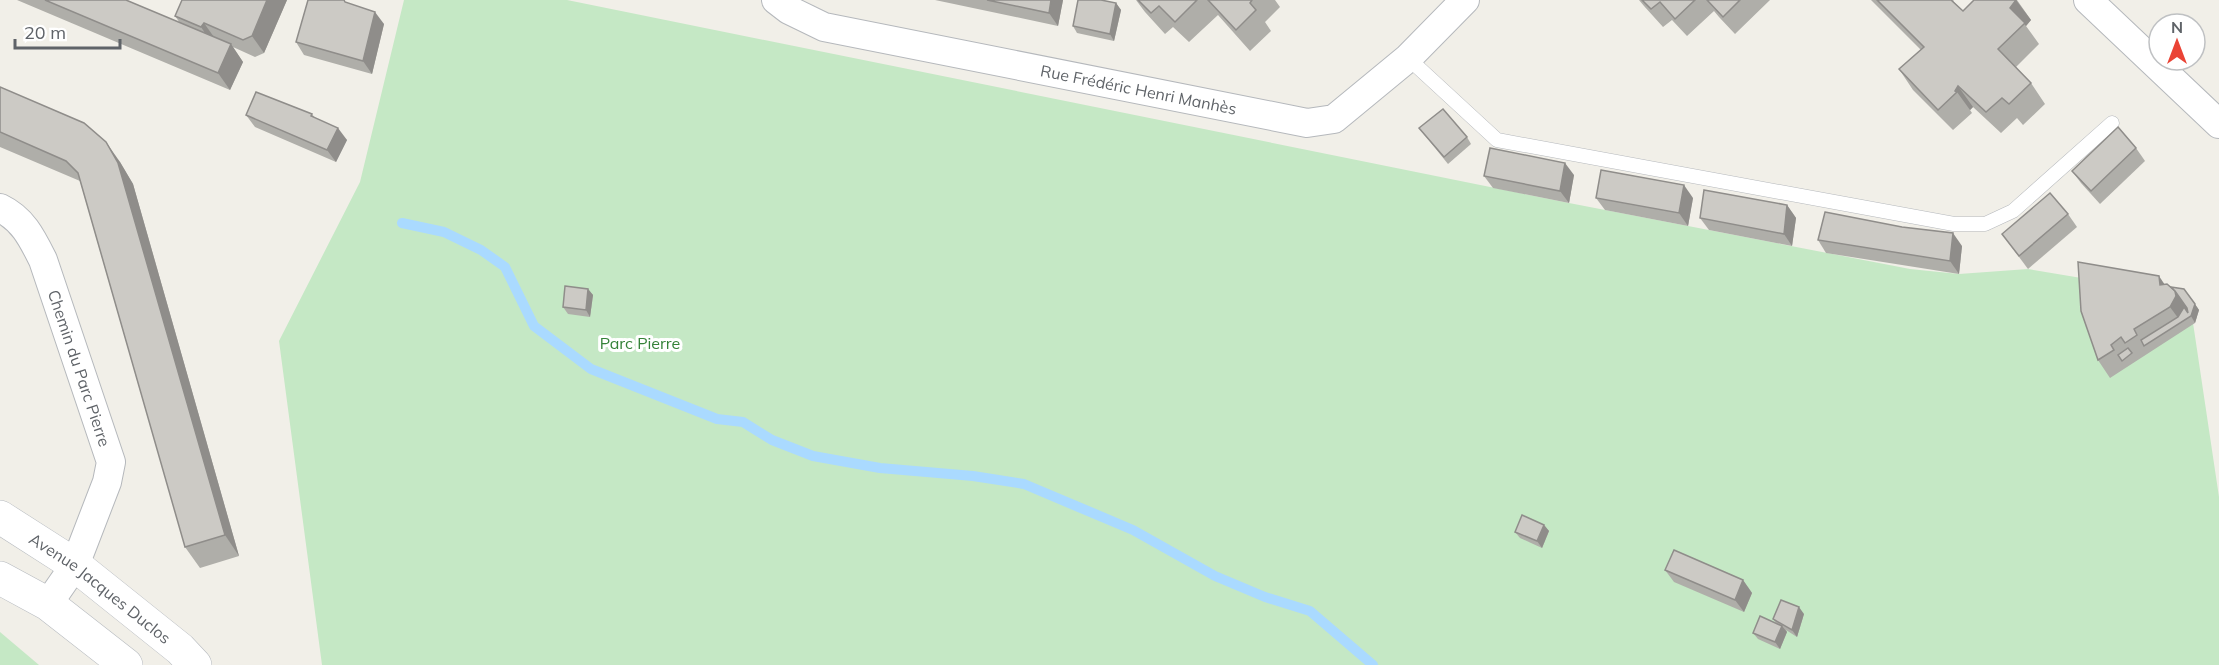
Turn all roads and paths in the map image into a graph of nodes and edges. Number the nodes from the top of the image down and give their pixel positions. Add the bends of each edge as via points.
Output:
1 (776, 0) edge
2 (2088, 0) edge
3 (1454, 4) edge
4 (1408, 58) junction
5 (2112, 123) dead end
6 (2219, 124) edge
7 (0, 208) edge
8 (0, 517) edge
9 (75, 565) junction
10 (0, 578) edge
11 (48, 604) junction
12 (126, 665) edge
13 (195, 665) edge

1 - 4 street, Rue Frédéric Henri Manhès via 824,27 1307,123 1334,119
2 - 6 street
3 - 4 street, Rue Frédéric Henri Manhès
4 - 5 lane via 1497,140 1954,224 1985,224 2013,211
7 - 9 street, Chemin du Parc Pierre via 15,216 43,260 111,462
8 - 9 main road, Avenue Jacques Duclos
9 - 11 street, Chemin du Parc Pierre
9 - 13 main road, Avenue Jacques Duclos
10 - 11 main road
11 - 12 main road

